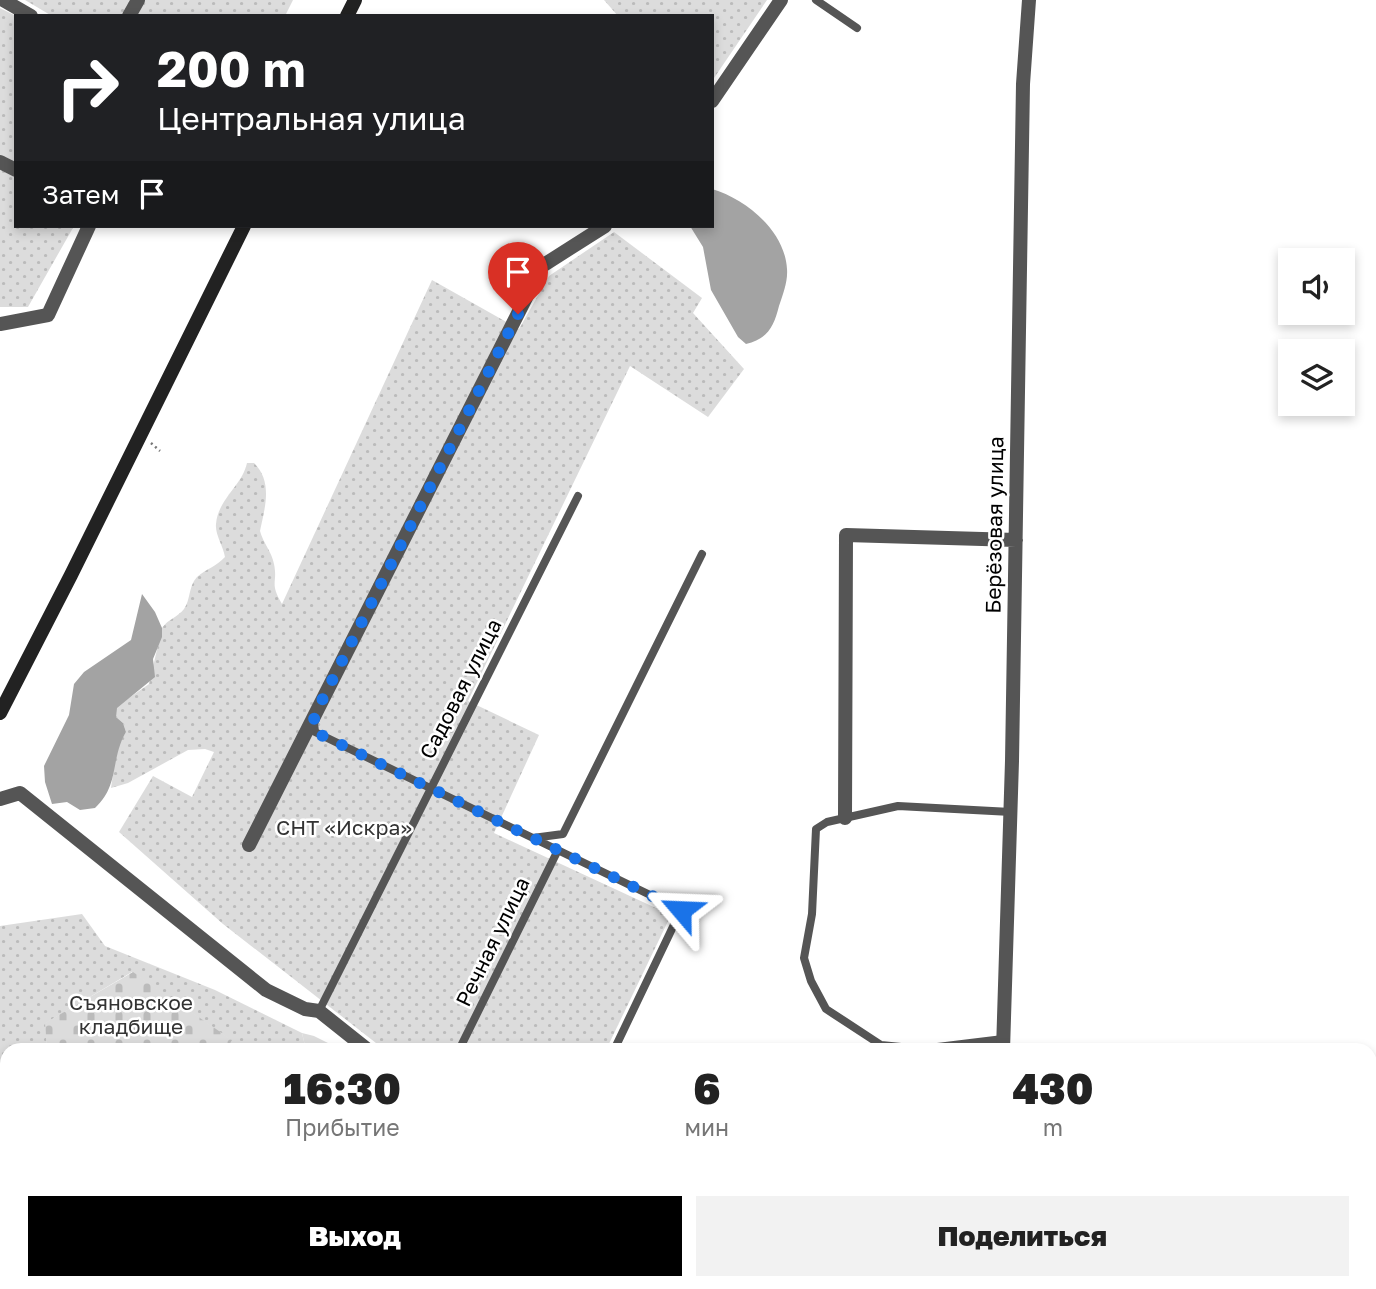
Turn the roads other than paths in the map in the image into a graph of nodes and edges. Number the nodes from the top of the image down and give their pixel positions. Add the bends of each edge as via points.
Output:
1 (1, 0) edge
2 (781, 0) edge
3 (816, 0) edge
4 (1029, 0) edge
5 (27, 14) edge
6 (857, 28) dead end
7 (714, 98) edge
8 (88, 228) edge
9 (243, 228) edge
10 (602, 228) edge
11 (0, 324) edge
12 (578, 496) dead end
13 (1016, 540) junction
14 (702, 554) dead end
15 (0, 713) edge
16 (314, 716) junction
17 (431, 788) junction
18 (0, 799) edge
19 (1010, 812) junction
20 (845, 818) junction
21 (533, 838) junction
22 (249, 845) dead end
23 (558, 850) junction
24 (319, 1011) junction
25 (359, 1043) edge
26 (463, 1043) edge
27 (617, 1043) edge
28 (878, 1043) edge
29 (1003, 1043) edge

1 - 5 street
2 - 7 street
3 - 6 lane
4 - 13 street, Берёзовая улица via 1023,98
8 - 11 street via 48,316
9 - 15 main road
10 - 16 street via 542,266
12 - 17 lane, Садовая улица
13 - 19 street, Берёзовая улица
13 - 20 street via 846,535
14 - 21 lane via 563,834
16 - 17 lane via 315,732
16 - 22 street
17 - 21 lane
17 - 24 lane, Садовая улица
18 - 24 street via 20,793 266,990
19 - 20 lane via 898,806
19 - 29 street, Берёзовая улица
20 - 28 lane via 816,830 812,914 804,958 825,1009
21 - 23 lane
23 - 26 lane, Речная улица
23 - 27 lane via 681,910
24 - 25 street

